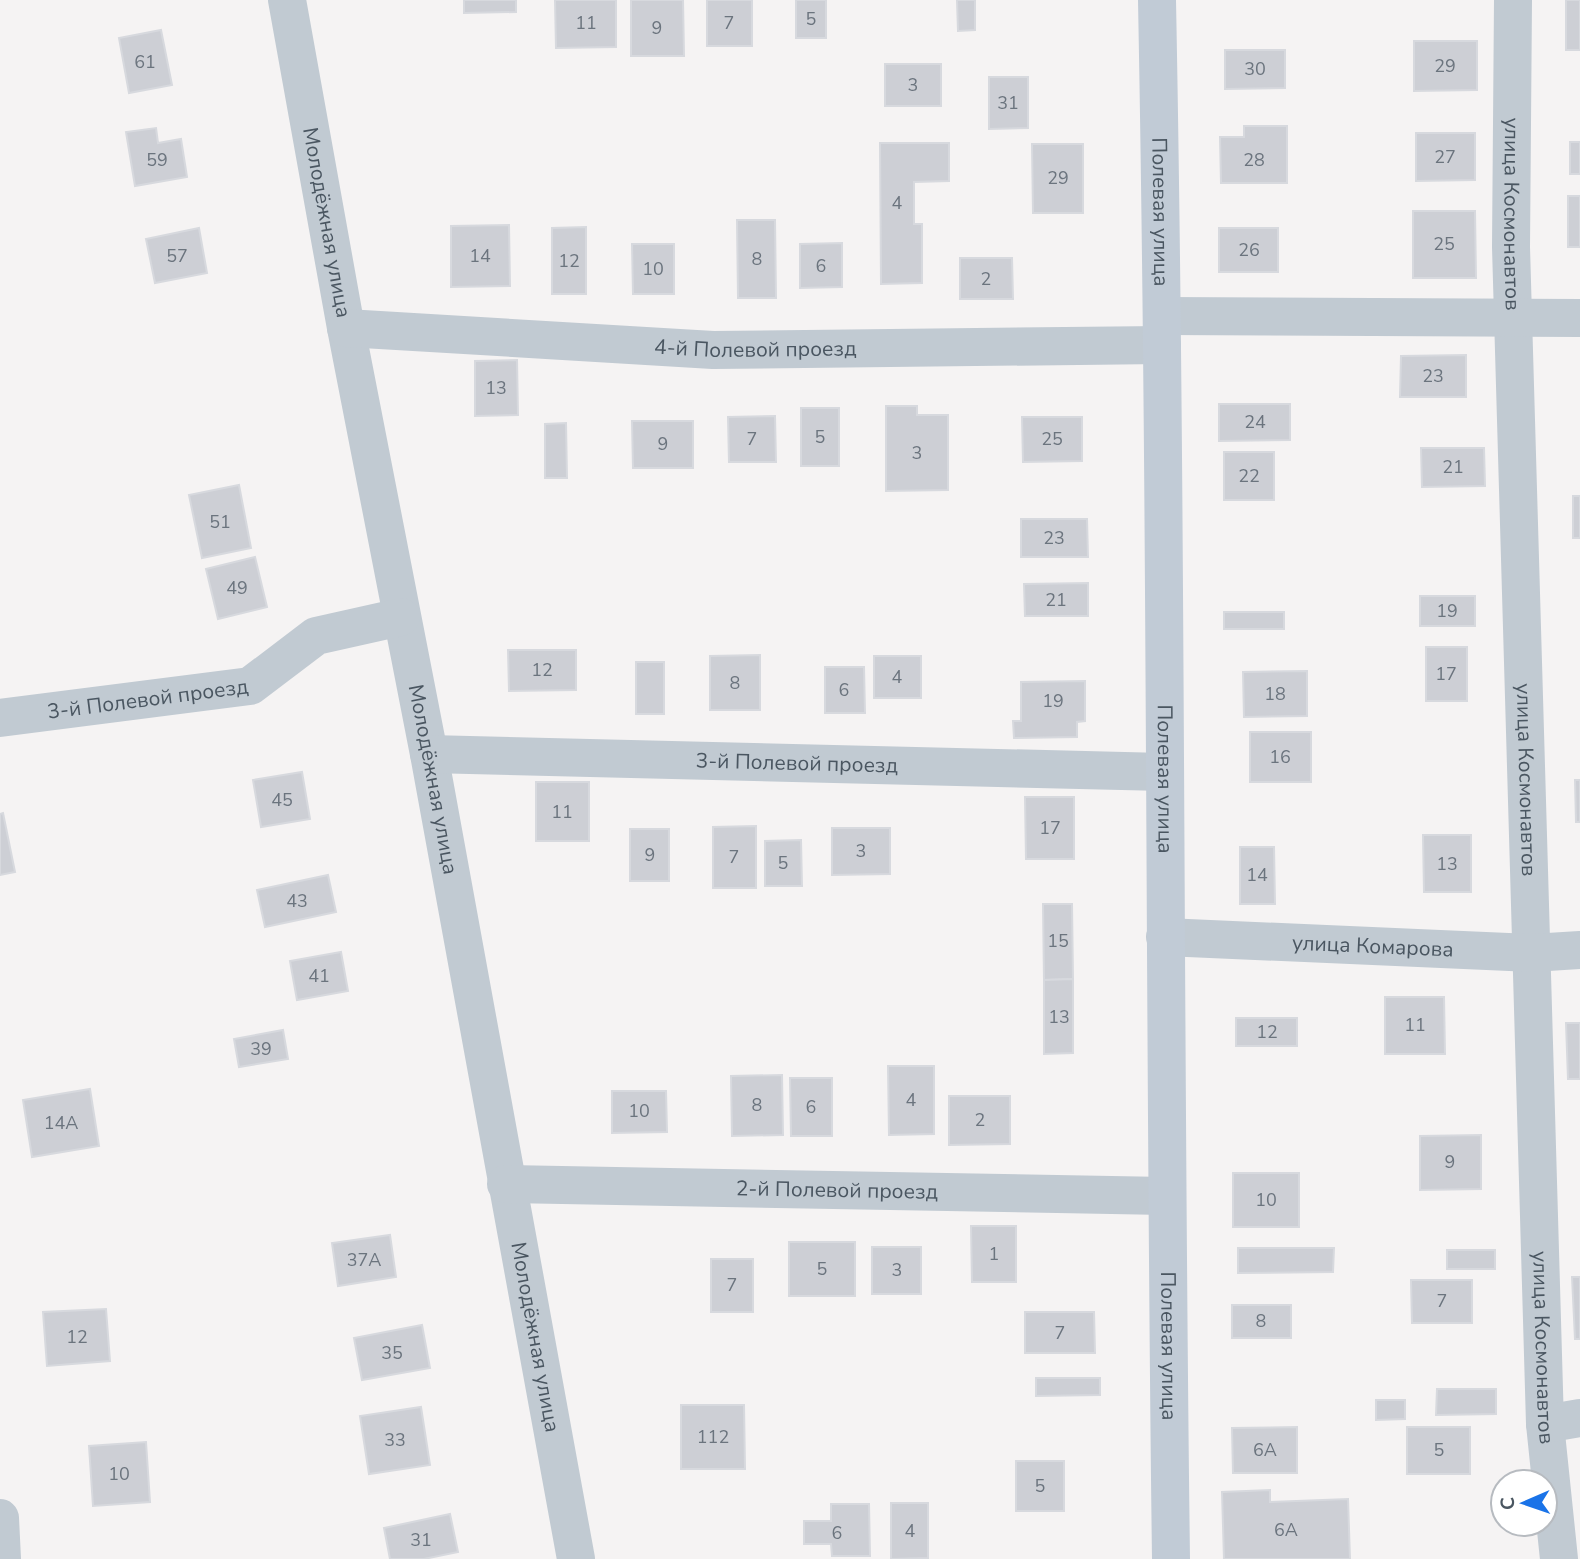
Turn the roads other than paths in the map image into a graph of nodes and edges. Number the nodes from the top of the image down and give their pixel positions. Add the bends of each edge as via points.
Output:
1 (288, 0) edge
2 (1157, 0) edge
3 (1513, 0) edge
4 (1580, 318) edge
5 (1513, 319) junction
6 (346, 328) junction
7 (1163, 330) junction
8 (401, 617) junction
9 (0, 718) edge
10 (429, 754) junction
11 (1164, 772) junction
12 (1165, 937) junction
13 (1580, 950) edge
14 (1532, 953) junction
15 (506, 1184) junction
16 (1166, 1196) junction
17 (1562, 1421) edge
18 (0, 1518) edge
19 (2, 1559) edge
20 (576, 1559) edge
21 (1171, 1559) edge
22 (1559, 1559) edge

1 - 6 street, Молодёжная улица
2 - 7 street, Полевая улица
3 - 5 street, улица Космонавтов
4 - 5 street, 4-й Полевой проезд
5 - 7 street, 4-й Полевой проезд
5 - 14 street, улица Космонавтов
6 - 7 street, 4-й Полевой проезд via 713,350
6 - 8 street, Молодёжная улица
7 - 11 street, Полевая улица
8 - 9 street, 3-й Полевой проезд via 316,636 250,685
8 - 10 street, Молодёжная улица
10 - 11 street, 3-й Полевой проезд
10 - 15 street, Молодёжная улица
11 - 12 street, Полевая улица
12 - 14 street, улица Комарова
12 - 16 street, Полевая улица
13 - 14 street, улица Комарова
14 - 17 street, улица Космонавтов
15 - 16 street, 2-й Полевой проезд
15 - 20 street, Молодёжная улица
16 - 21 street, Полевая улица
17 - 22 street, улица Космонавтов
18 - 19 street

